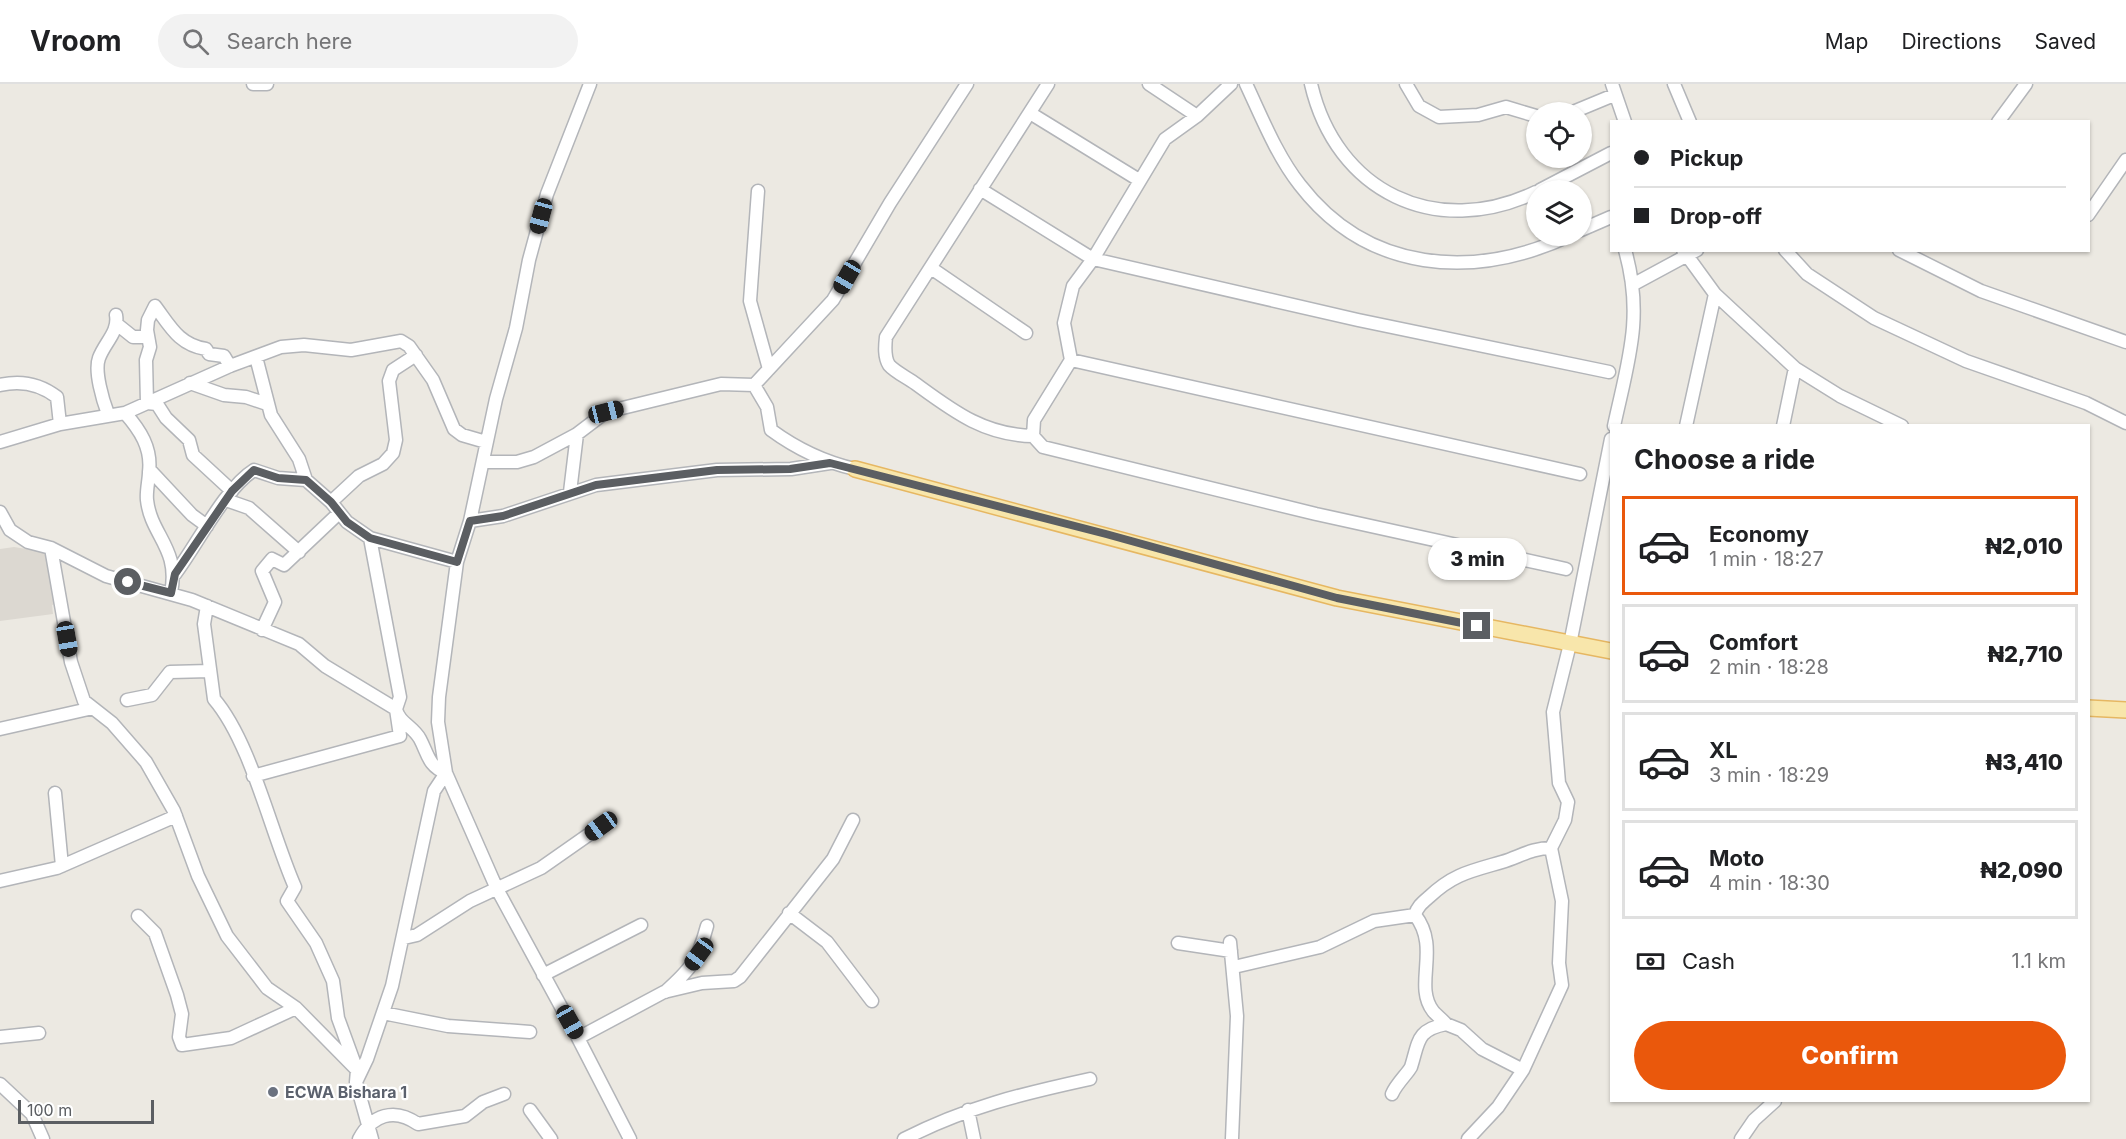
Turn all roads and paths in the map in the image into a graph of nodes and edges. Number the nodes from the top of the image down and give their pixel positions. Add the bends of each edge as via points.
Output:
1 (253, 84) edge
2 (267, 84) edge
3 (590, 84) edge
4 (967, 84) edge
5 (1048, 84) edge
6 (1149, 84) edge
7 (1231, 84) edge
8 (1246, 84) edge
9 (1311, 84) edge
10 (1406, 84) edge
11 (1674, 84) edge
12 (2026, 84) edge
13 (1613, 89) edge
14 (1590, 102) edge
15 (1030, 112) junction
16 (1526, 113) edge
17 (1197, 116) junction
18 (1624, 120) edge
19 (1689, 120) edge
20 (1999, 120) edge
21 (1610, 154) edge
22 (2126, 160) edge
23 (1138, 180) junction
24 (1559, 180) edge
25 (980, 189) junction
26 (758, 191) dead end
27 (1526, 196) edge
28 (2090, 211) edge
29 (1610, 217) edge
30 (1592, 225) edge
31 (1542, 246) edge
32 (1626, 252) edge
33 (1689, 252) edge
34 (1787, 252) edge
35 (1903, 252) edge
36 (1093, 259) junction
37 (931, 268) junction
38 (1634, 284) junction
39 (1715, 294) junction
40 (1026, 333) dead end
41 (148, 337) junction
42 (2126, 342) edge
43 (416, 355) junction
44 (256, 357) junction
45 (1071, 360) junction
46 (230, 366) junction
47 (1795, 368) junction
48 (769, 369) junction
49 (1609, 372) dead end
50 (190, 383) junction
51 (0, 385) edge
52 (754, 385) junction
53 (143, 404) junction
54 (267, 404) junction
55 (125, 413) junction
56 (108, 414) junction
57 (2126, 423) edge
58 (60, 424) junction
59 (1614, 424) edge
60 (1686, 424) edge
61 (1784, 424) edge
62 (1898, 424) edge
63 (137, 426) junction
64 (578, 434) junction
65 (1032, 435) junction
66 (0, 442) edge
67 (486, 442) junction
68 (1610, 444) edge
69 (483, 462) junction
70 (830, 463) junction
71 (855, 469) joint
72 (150, 470) junction
73 (1580, 474) dead end
74 (306, 480) junction
75 (570, 492) junction
76 (229, 496) junction
77 (331, 502) junction
78 (0, 512) edge
79 (339, 513) junction
80 (470, 521) junction
81 (207, 526) junction
82 (370, 538) junction
83 (51, 548) junction
84 (299, 552) junction
85 (457, 562) junction
86 (1566, 569) dead end
87 (175, 574) junction
88 (171, 593) junction
89 (207, 606) junction
90 (262, 630) junction
91 (1570, 644) junction
92 (1610, 651) edge
93 (210, 671) junction
94 (127, 700) dead end
95 (2125, 706) edge
96 (93, 708) junction
97 (2090, 708) edge
98 (396, 709) junction
99 (0, 729) edge
100 (446, 773) junction
101 (253, 776) junction
102 (55, 793) dead end
103 (176, 816) junction
104 (853, 820) dead end
105 (601, 826) dead end
106 (1551, 848) junction
107 (62, 866) junction
108 (0, 881) edge
109 (497, 889) junction
110 (789, 913) junction
111 (1415, 915) junction
112 (138, 916) dead end
113 (641, 925) dead end
114 (707, 926) dead end
115 (404, 938) junction
116 (1178, 943) dead end
117 (1234, 967) junction
118 (543, 975) junction
119 (664, 992) junction
120 (872, 1001) dead end
121 (296, 1008) junction
122 (382, 1013) junction
123 (1446, 1024) junction
124 (530, 1032) dead end
125 (39, 1033) dead end
126 (0, 1037) edge
127 (578, 1038) junction
128 (367, 1059) junction
129 (1523, 1070) junction
130 (355, 1071) junction
131 (1090, 1079) dead end
132 (0, 1084) edge
133 (504, 1094) dead end
134 (1392, 1094) dead end
135 (1774, 1102) edge
136 (530, 1110) dead end
137 (968, 1110) junction
138 (368, 1123) junction
139 (43, 1139) edge
140 (359, 1139) edge
141 (372, 1139) edge
142 (551, 1139) edge
143 (630, 1139) edge
144 (904, 1139) edge
145 (974, 1139) edge
146 (1232, 1139) edge
147 (1468, 1139) edge
148 (1741, 1139) edge

1 - 2 street
3 - 67 street via 547,194
4 - 48 street via 833,300
5 - 15 street
6 - 17 street
7 - 17 street
8 - 31 street via 1299,184 1335,221 1380,249 1427,262 1472,261 1520,254
9 - 27 street via 1326,132 1353,168 1391,194 1431,209 1469,211
10 - 16 street via 1419,106 1439,117 1472,116 1506,107
11 - 19 street
12 - 20 street
13 - 14 street
13 - 18 street
15 - 23 street
15 - 25 street
17 - 23 street via 1165,139
21 - 24 street
22 - 28 street
23 - 36 street
25 - 36 street
25 - 37 street
26 - 48 street via 750,301
29 - 30 street
32 - 38 street
33 - 38 street
33 - 39 street
34 - 57 street via 1807,274 1874,318 1966,361 2086,403
35 - 42 street via 1981,291
36 - 45 street via 1073,286 1067,305 1064,323
36 - 49 street
37 - 40 street
37 - 65 street via 886,337 889,364 984,428 1008,435
38 - 59 street via 1632,341
39 - 47 street
39 - 60 street
41 - 46 street via 148,320 155,306 190,346 224,356
41 - 53 street
41 - 56 street via 133,337 117,320 98,360 101,397
43 - 44 street via 401,340 351,350 281,347
43 - 67 street via 433,380 454,429
43 - 77 street via 393,370 389,381 396,440 393,453 383,464 359,476
44 - 46 street
44 - 54 street
45 - 65 street via 1034,420
45 - 73 street
46 - 50 street
47 - 61 street
47 - 62 street via 1840,396
48 - 52 street
50 - 53 street
50 - 54 street
51 - 58 street via 23,383 45,387 57,397
52 - 64 street via 721,384 606,412
52 - 70 street via 767,406 771,430
53 - 55 street
53 - 63 street
53 - 76 street via 157,404 189,440 193,455
54 - 74 street
55 - 56 street
55 - 63 street
56 - 58 street
58 - 66 street
63 - 72 street via 145,441
64 - 69 street via 517,462
64 - 75 street
65 - 86 street via 1043,447 1316,514
67 - 69 street
68 - 91 street
69 - 80 street
70 - 71 street
70 - 75 street via 790,469 706,471
71 - 91 main road via 1337,598
72 - 81 street
72 - 87 street via 147,499
74 - 76 street via 278,478 253,468
74 - 77 street
75 - 80 street via 503,516
76 - 81 street
76 - 84 street via 249,508
77 - 79 street
78 - 83 street via 10,530 28,542
79 - 82 street
79 - 84 street
80 - 85 street
81 - 87 street
82 - 85 street
82 - 98 street via 400,698
83 - 88 street via 106,576
83 - 96 street via 71,662 84,700
84 - 90 street via 284,565 272,560 262,571 275,603
85 - 100 street via 439,697 438,722
87 - 88 street
88 - 89 street
89 - 90 street
89 - 93 street via 204,624
90 - 98 street via 298,644 325,666
91 - 92 main road
91 - 106 street via 1553,718 1559,783 1568,801 1568,812
93 - 94 street via 170,672 152,695
93 - 101 street via 214,699 222,707
95 - 97 main road
96 - 99 street
96 - 103 street via 112,723 146,762
98 - 100 street via 398,719 420,738 432,764
98 - 101 street via 399,736
100 - 109 street
100 - 115 street via 434,791 410,890
101 - 130 street via 295,887 287,901 316,943 333,981 338,1018
102 - 107 street
103 - 107 street
103 - 121 street via 198,876 227,936 267,988
104 - 110 street via 833,859
105 - 109 street via 542,868
106 - 111 street via 1522,853 1449,879 1420,905
106 - 129 street via 1562,901 1562,985
107 - 108 street
109 - 115 street via 470,901 417,935
109 - 118 street
110 - 119 street via 734,981
110 - 120 street via 826,942
111 - 117 street via 1374,921 1320,947
111 - 123 street via 1427,936 1427,998 1432,1010
112 - 121 street via 155,933 177,995 182,1014 182,1045 231,1038
113 - 118 street
114 - 119 street via 699,954 684,975
115 - 122 street
116 - 117 street via 1231,946
117 - 146 street via 1237,1016
118 - 127 street
119 - 127 street
121 - 130 street
122 - 124 street via 448,1026
122 - 128 street
123 - 129 street
123 - 134 street via 1427,1030 1419,1039 1410,1069
125 - 126 street
127 - 143 street
128 - 130 street
128 - 130 street
129 - 147 street via 1498,1107
130 - 138 street
131 - 137 street
132 - 139 street via 32,1114
133 - 138 street via 483,1102 465,1116 418,1124 394,1115
135 - 148 street
136 - 142 street
137 - 144 street
137 - 145 street
138 - 140 street
138 - 141 street

